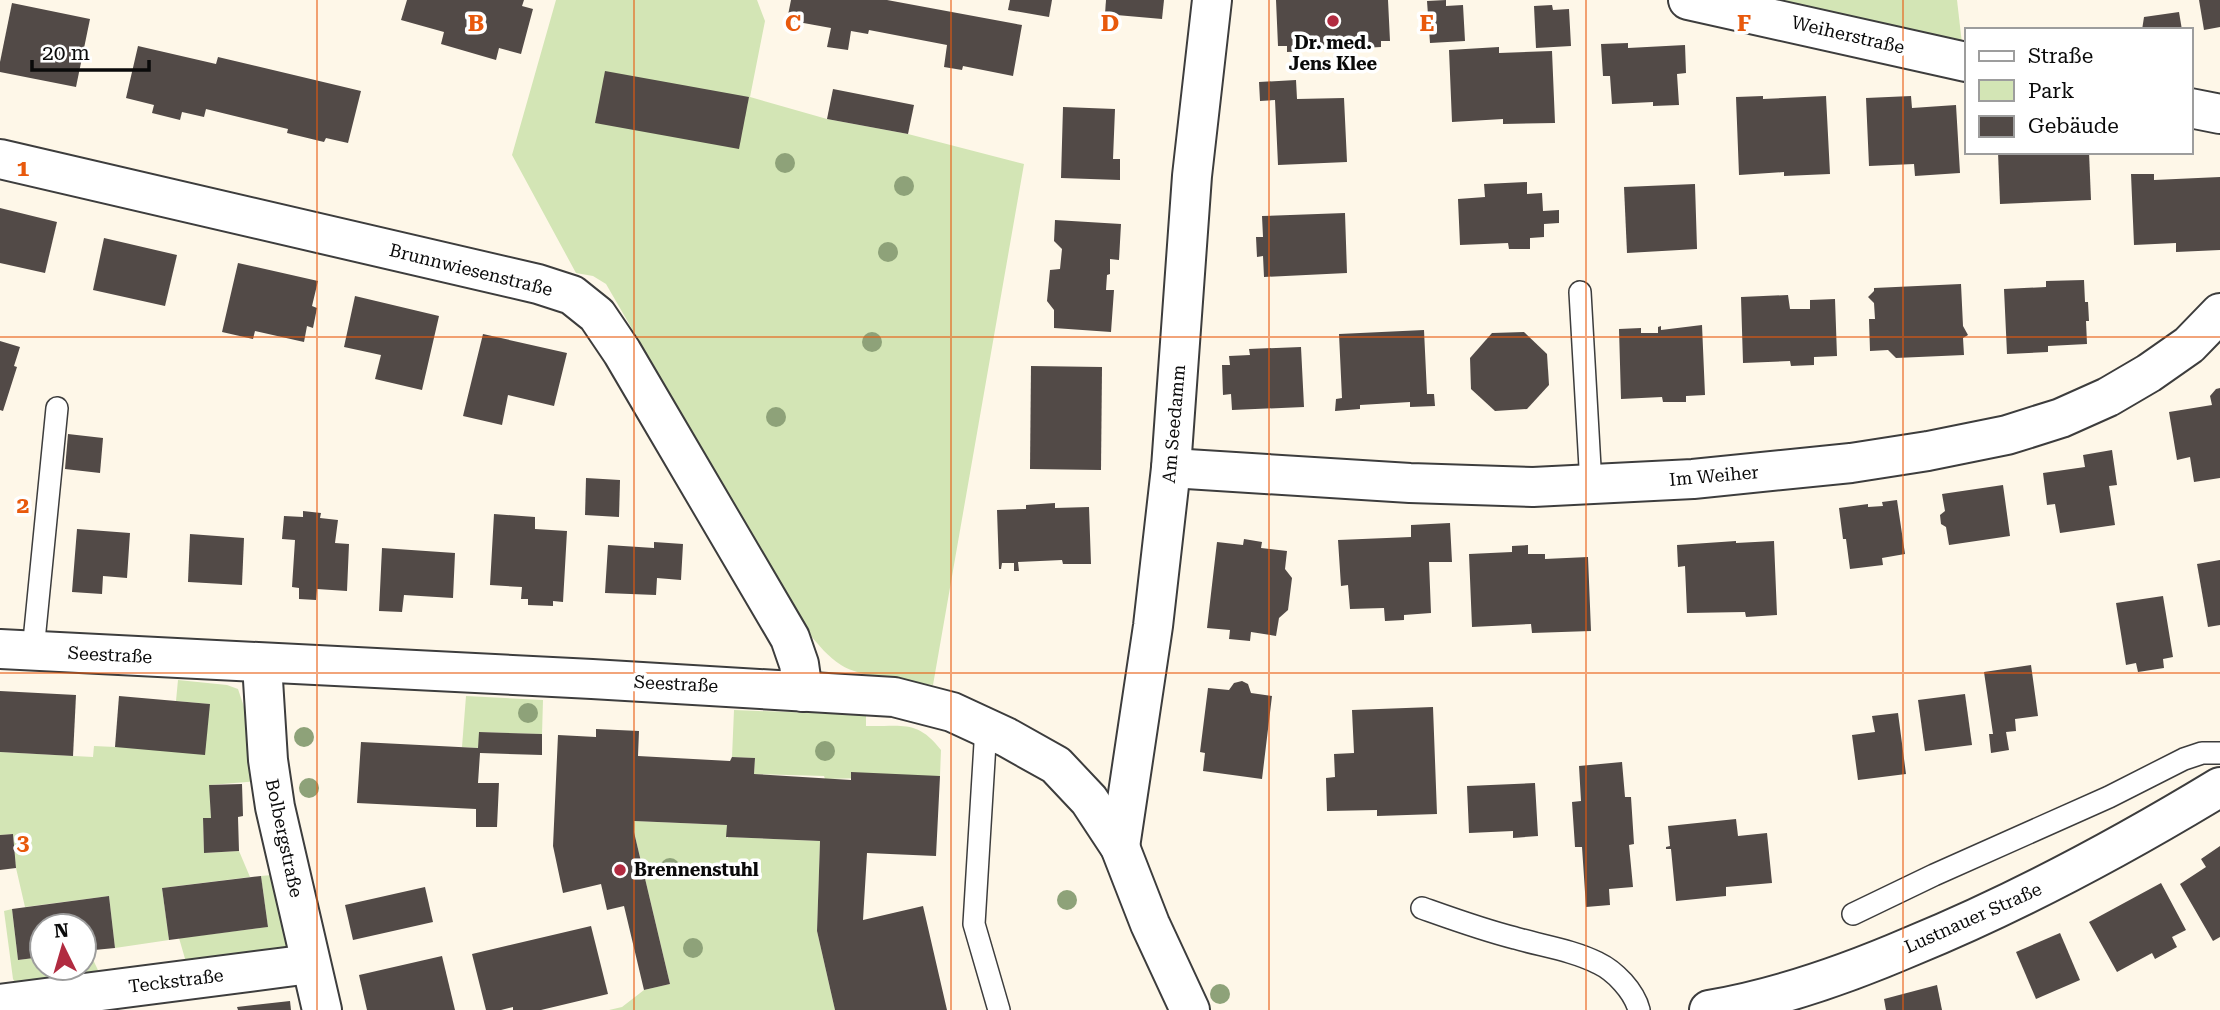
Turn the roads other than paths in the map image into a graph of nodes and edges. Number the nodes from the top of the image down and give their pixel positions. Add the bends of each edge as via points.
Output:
1 (1212, 0) edge
2 (1688, 0) edge
3 (1965, 62) edge
4 (2192, 108) edge
5 (2220, 114) edge
6 (0, 159) edge
7 (1580, 292) dead end
8 (2220, 313) edge
9 (57, 408) dead end
10 (1171, 468) junction
11 (1591, 485) junction
12 (16, 650) edge
13 (262, 664) junction
14 (803, 692) junction
15 (985, 727) junction
16 (2220, 753) edge
17 (2220, 787) edge
18 (1120, 847) junction
19 (1422, 908) dead end
20 (1853, 914) dead end
21 (310, 964) junction
22 (0, 1004) edge
23 (1722, 1009) edge
24 (322, 1010) edge
25 (999, 1010) edge
26 (1190, 1010) edge
27 (1639, 1010) edge

1 - 10 street, Am Seedamm via 1192,176
2 - 3 street, Weiherstraße
4 - 5 street
6 - 14 street, Brunnwiesenstraße via 572,295 597,315 622,352 757,581 790,638
7 - 11 lane
8 - 11 street, Im Weiher via 2189,345 2108,397 2007,435 1852,463
9 - 12 lane
10 - 11 street, Im Weiher via 1422,484
10 - 18 street, Am Seedamm
12 - 13 street, Seestraße
13 - 14 street, Seestraße
13 - 21 street, Bolbergstraße via 275,807
14 - 15 street, Seestraße via 894,697 952,712
15 - 18 street, Seestraße via 1056,765 1089,800
15 - 25 lane via 974,924
16 - 20 lane via 2202,752 2184,759
17 - 23 street, Lustnauer Straße via 2055,881 1938,936 1832,978
18 - 26 street, Seestraße
19 - 27 lane via 1600,963 1622,981
21 - 22 street, Teckstraße
21 - 24 street, Bolbergstraße

